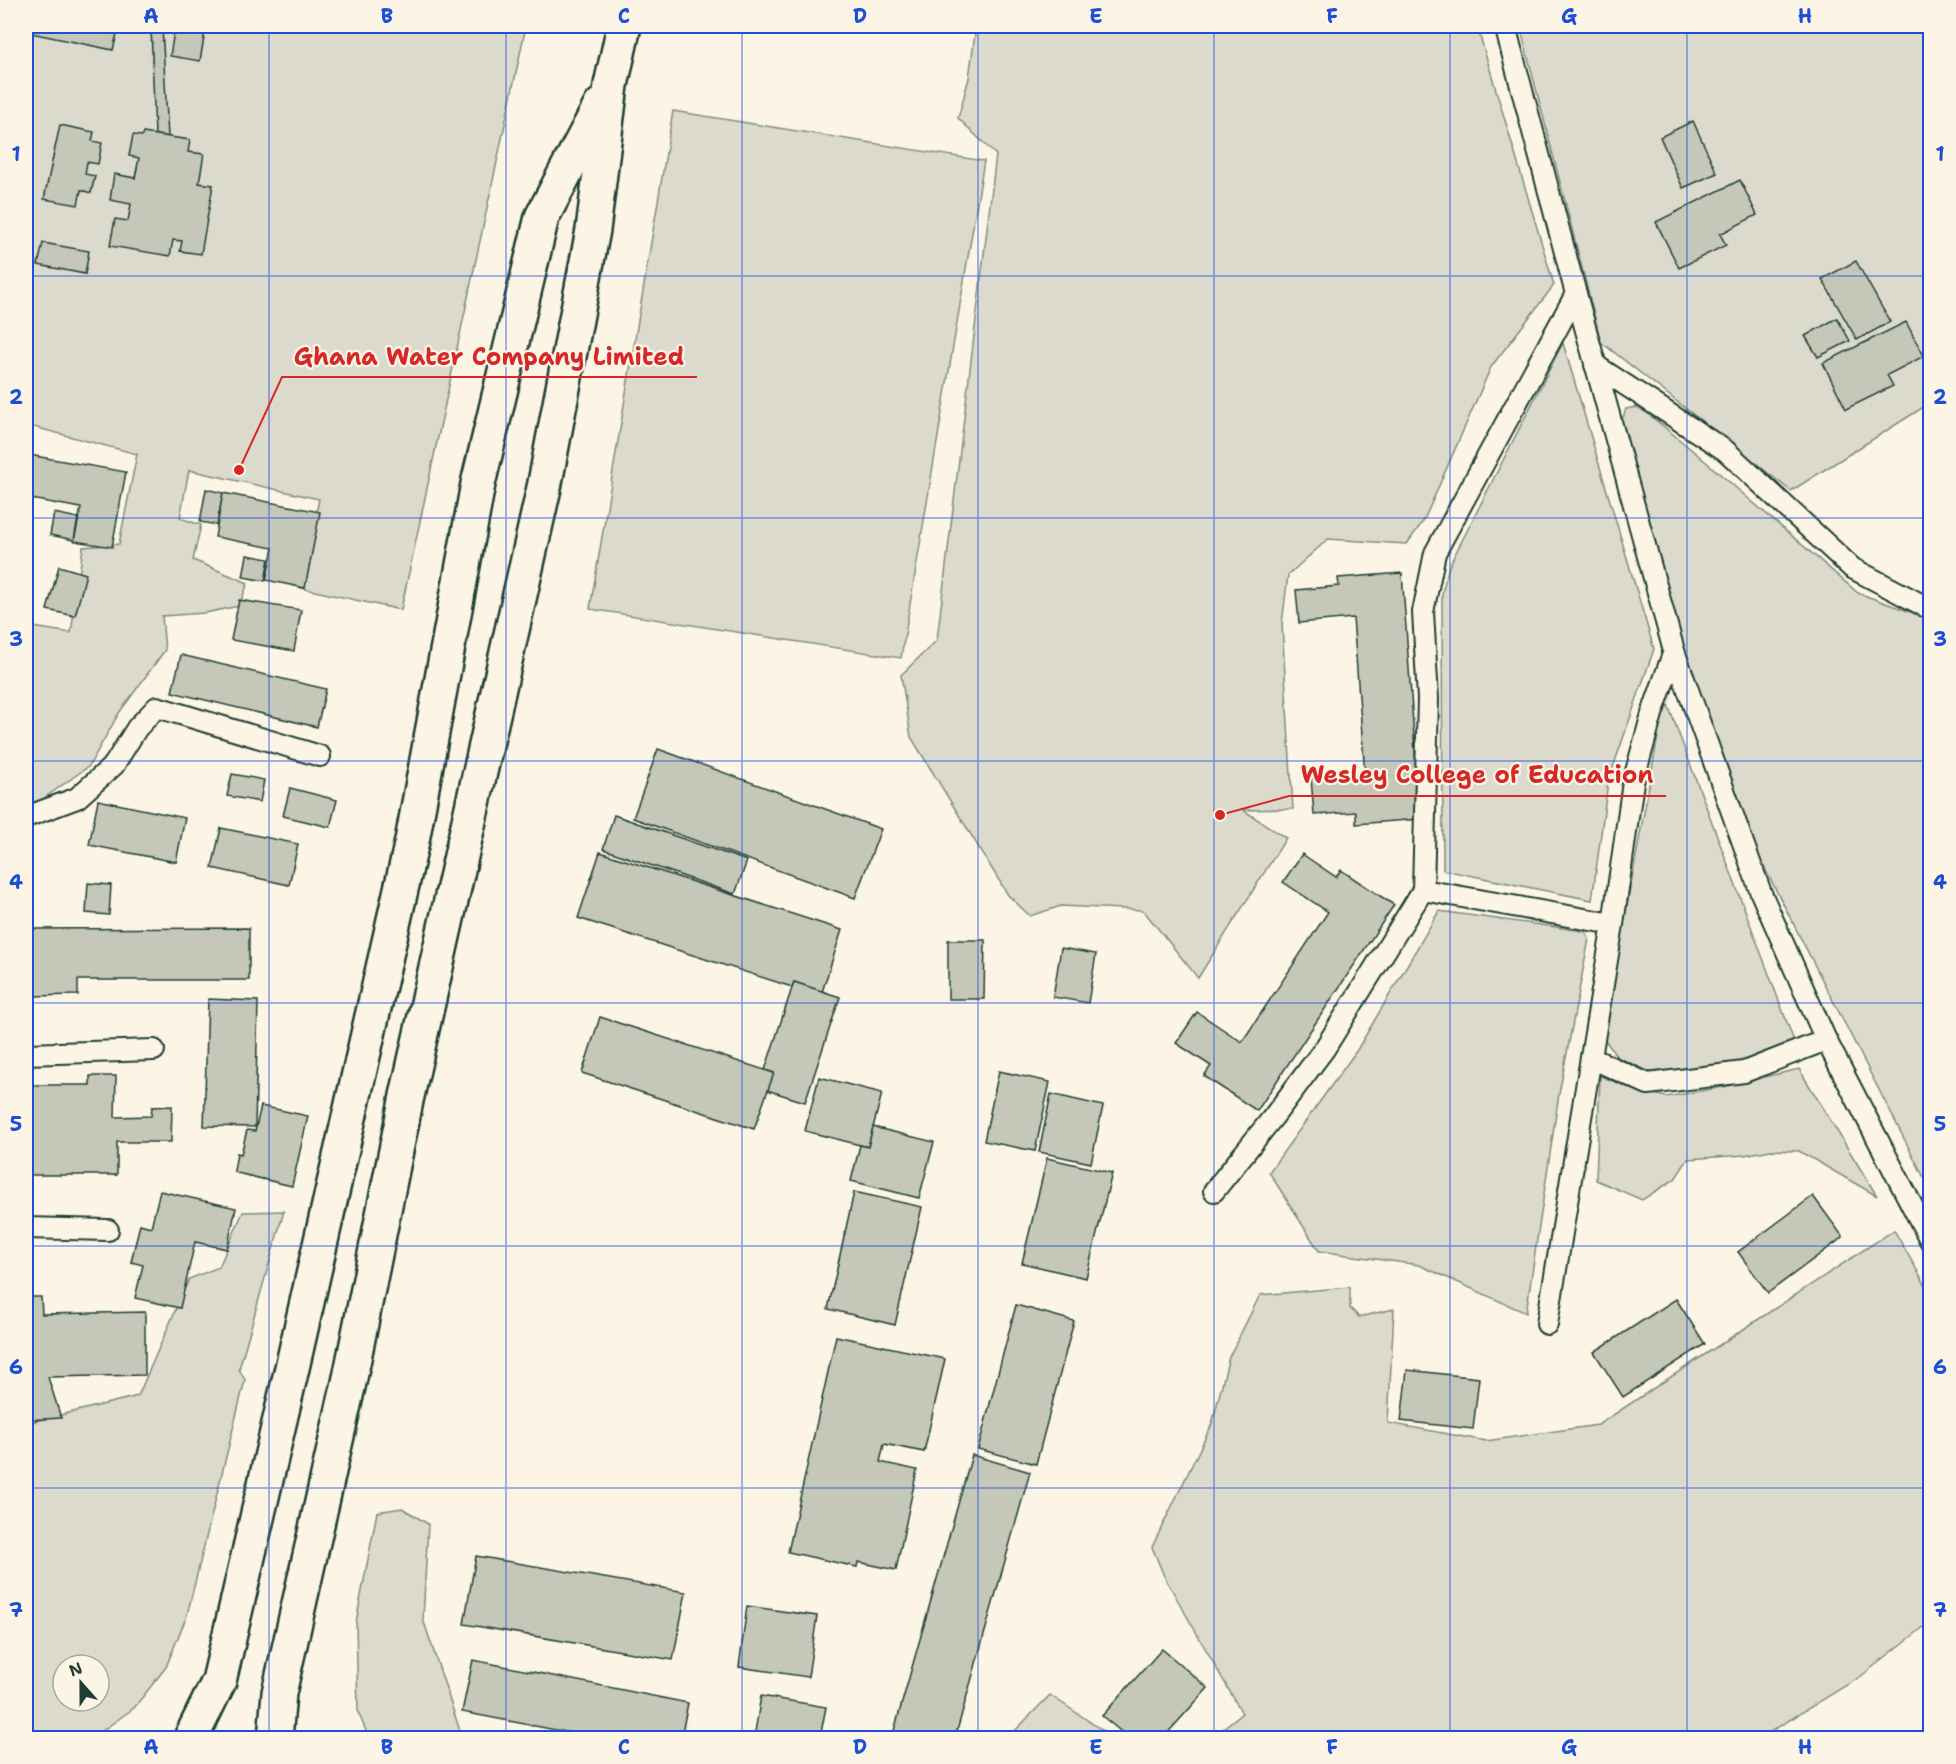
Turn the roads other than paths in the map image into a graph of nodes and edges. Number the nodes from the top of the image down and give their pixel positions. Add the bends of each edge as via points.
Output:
1 (624, 26) edge
2 (1504, 26) edge
3 (611, 85) junction
4 (1576, 294) junction
5 (1595, 365) junction
6 (1930, 609) edge
7 (1674, 651) junction
8 (320, 756) dead end
9 (26, 817) edge
10 (1423, 890) junction
11 (1613, 924) junction
12 (1826, 1040) junction
13 (154, 1050) dead end
14 (26, 1053) edge
15 (1591, 1058) junction
16 (1214, 1191) dead end
17 (26, 1228) edge
18 (108, 1230) dead end
19 (1930, 1240) edge
20 (1547, 1324) dead end
21 (191, 1738) edge
22 (275, 1738) edge

1 - 3 main road
2 - 4 lane
3 - 21 main road via 542,217 478,484 412,841 292,1368 219,1681
3 - 22 main road via 593,230 544,488 410,1084 350,1378 279,1693
4 - 5 lane
4 - 10 lane via 1435,553 1423,612 1428,699
5 - 6 lane via 1726,451 1852,568
5 - 7 lane
7 - 11 lane via 1633,782
7 - 12 lane via 1761,893
8 - 9 lane via 157,707 136,728 114,765 77,798
10 - 11 lane
10 - 16 lane via 1325,1048
11 - 15 lane
12 - 15 lane via 1744,1072 1648,1084
12 - 19 lane
13 - 14 lane
15 - 20 lane
17 - 18 lane

